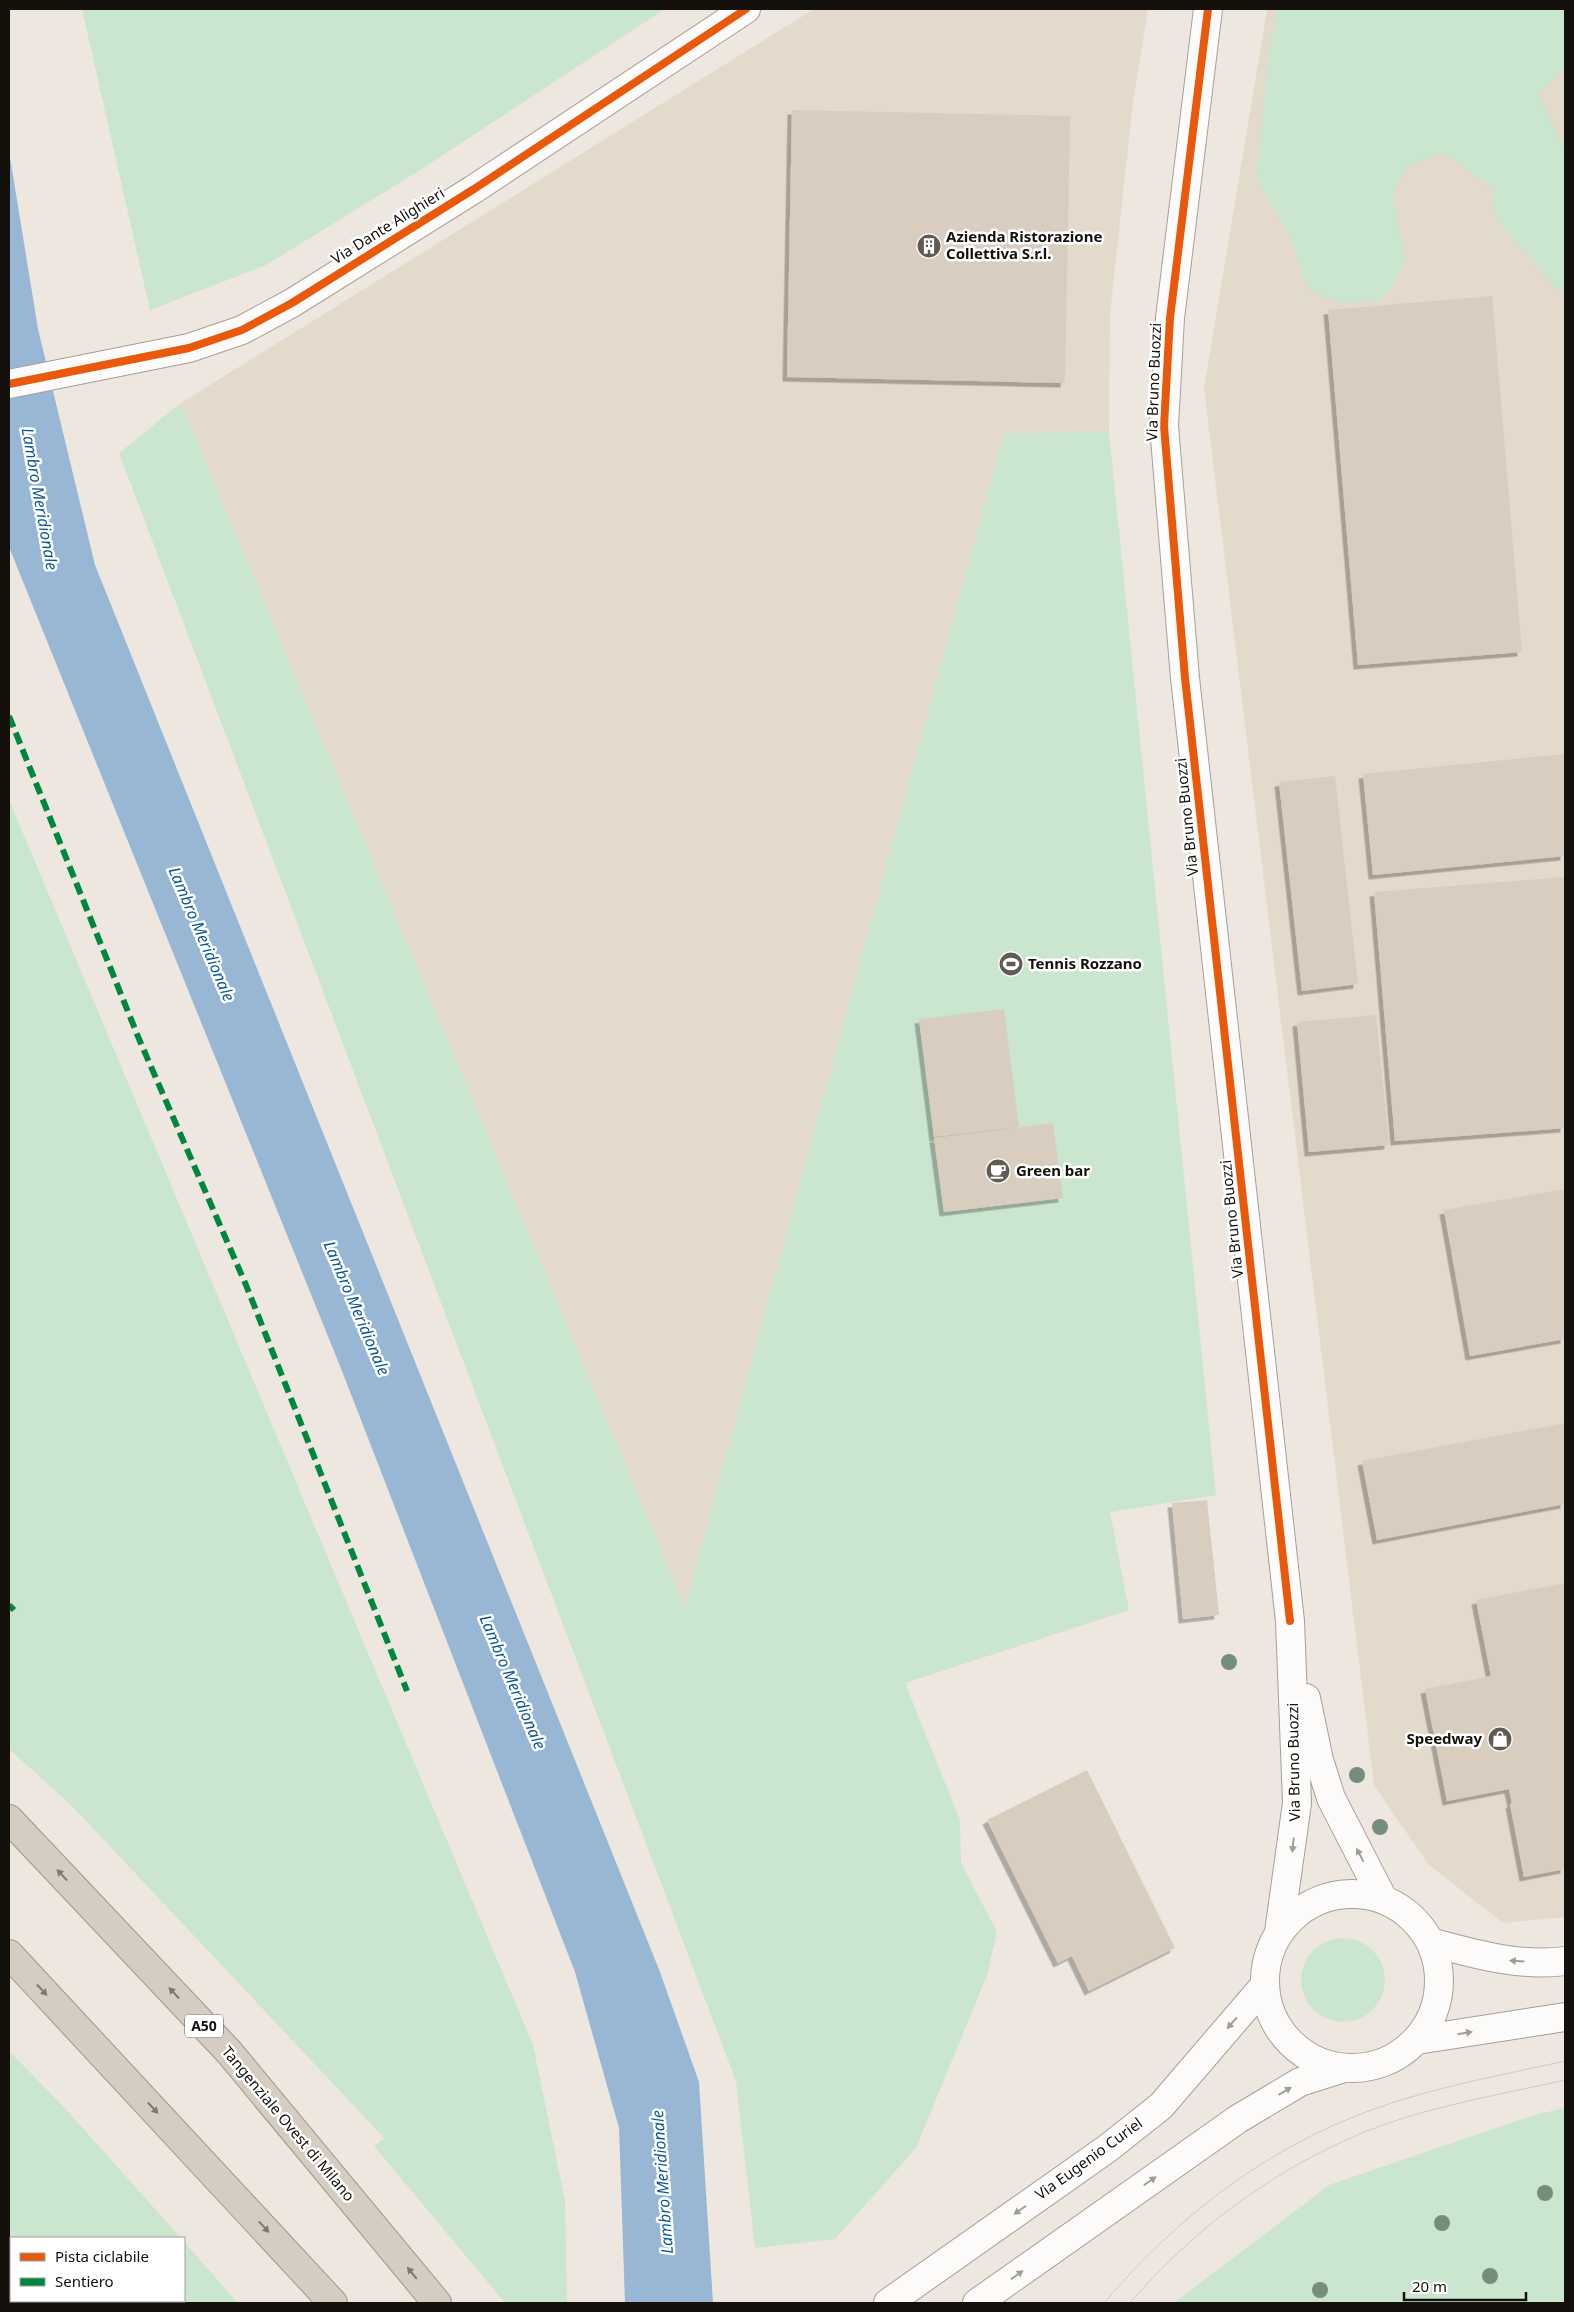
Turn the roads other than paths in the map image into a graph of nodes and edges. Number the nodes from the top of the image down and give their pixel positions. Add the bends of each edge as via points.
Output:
1 (746, 9) edge
2 (1208, 9) edge
3 (9, 384) edge
4 (1290, 1621) junction
5 (9, 1819) edge
6 (1383, 1898) junction
7 (1279, 1932) junction
8 (1430, 1942) junction
9 (9, 1954) edge
10 (1565, 1961) edge
11 (1264, 1986) junction
12 (1565, 2017) edge
13 (1417, 2040) junction
14 (1344, 2068) junction
15 (329, 2298) edge
16 (437, 2303) edge
17 (888, 2303) edge
18 (978, 2303) edge

1 - 3 main road, Via Dante Alighieri via 474,189 292,303 242,330 189,348
2 - 4 main road, Via Bruno Buozzi via 1170,318 1164,426 1185,678
6 -> 4 main road, Via Bruno Buozzi via 1331,1798 1318,1760
4 -> 7 main road, Via Bruno Buozzi via 1297,1803
16 -> 5 highway, Tangenziale Ovest di Milano / A50 via 230,2052
6 - 7 main road via 1342,1894 1306,1906
6 - 8 main road via 1417,1923
7 - 11 main road via 1267,1960
10 -> 8 main road via 1498,1960
8 - 13 main road via 1439,1967 1439,1993 1431,2018
9 -> 15 highway
11 - 14 main road via 1273,2018 1290,2043 1315,2060
11 -> 17 main road, Via Eugenio Curiel via 1161,2106 1108,2148
13 -> 12 main road
13 - 14 main road via 1396,2057 1371,2067
18 -> 14 main road via 1238,2119 1300,2082

